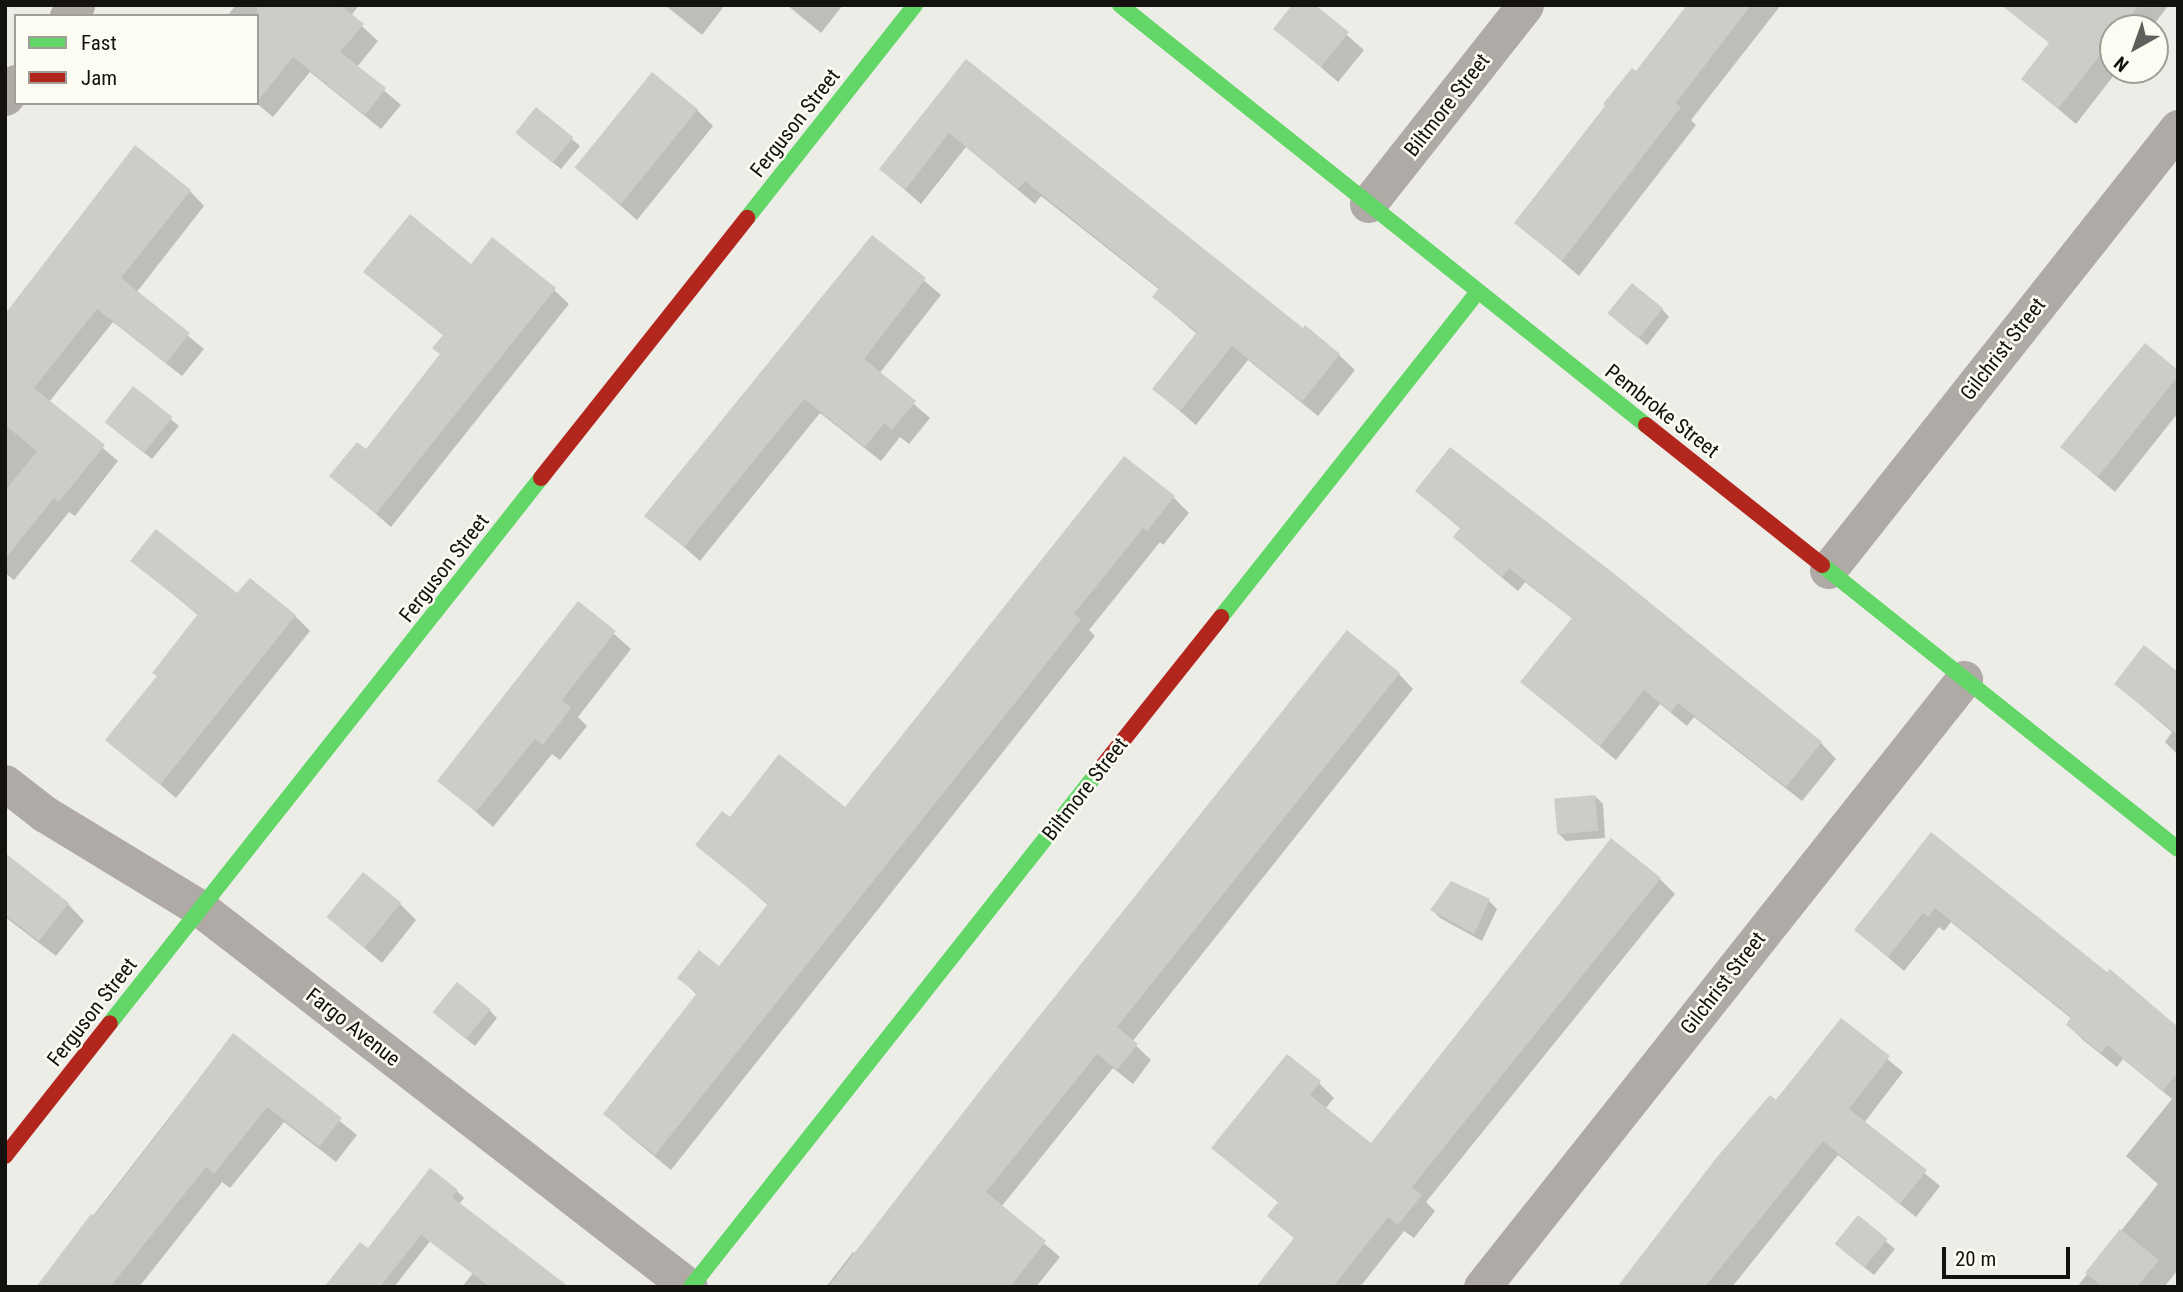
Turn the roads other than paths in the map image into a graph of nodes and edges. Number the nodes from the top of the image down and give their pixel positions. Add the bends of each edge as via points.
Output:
1 (915, 5) edge
2 (1120, 5) edge
3 (1525, 5) edge
4 (2178, 128) edge
5 (1368, 204) junction
6 (1478, 292) junction
7 (1829, 570) junction
8 (1964, 679) junction
9 (5, 783) edge
10 (2178, 849) edge
11 (201, 909) junction
12 (5, 1156) edge
13 (690, 1287) edge
14 (1482, 1287) edge

1 - 11 street, Ferguson Street
2 - 5 street, Pembroke Street
3 - 5 street, Biltmore Street
4 - 7 street, Gilchrist Street
5 - 6 street, Pembroke Street
6 - 7 street, Pembroke Street
6 - 13 street, Biltmore Street
7 - 8 street, Pembroke Street
8 - 10 street, Pembroke Street
8 - 14 street, Gilchrist Street
9 - 11 street, Fargo Avenue via 45,814
11 - 12 street, Ferguson Street
11 - 13 street, Fargo Avenue

